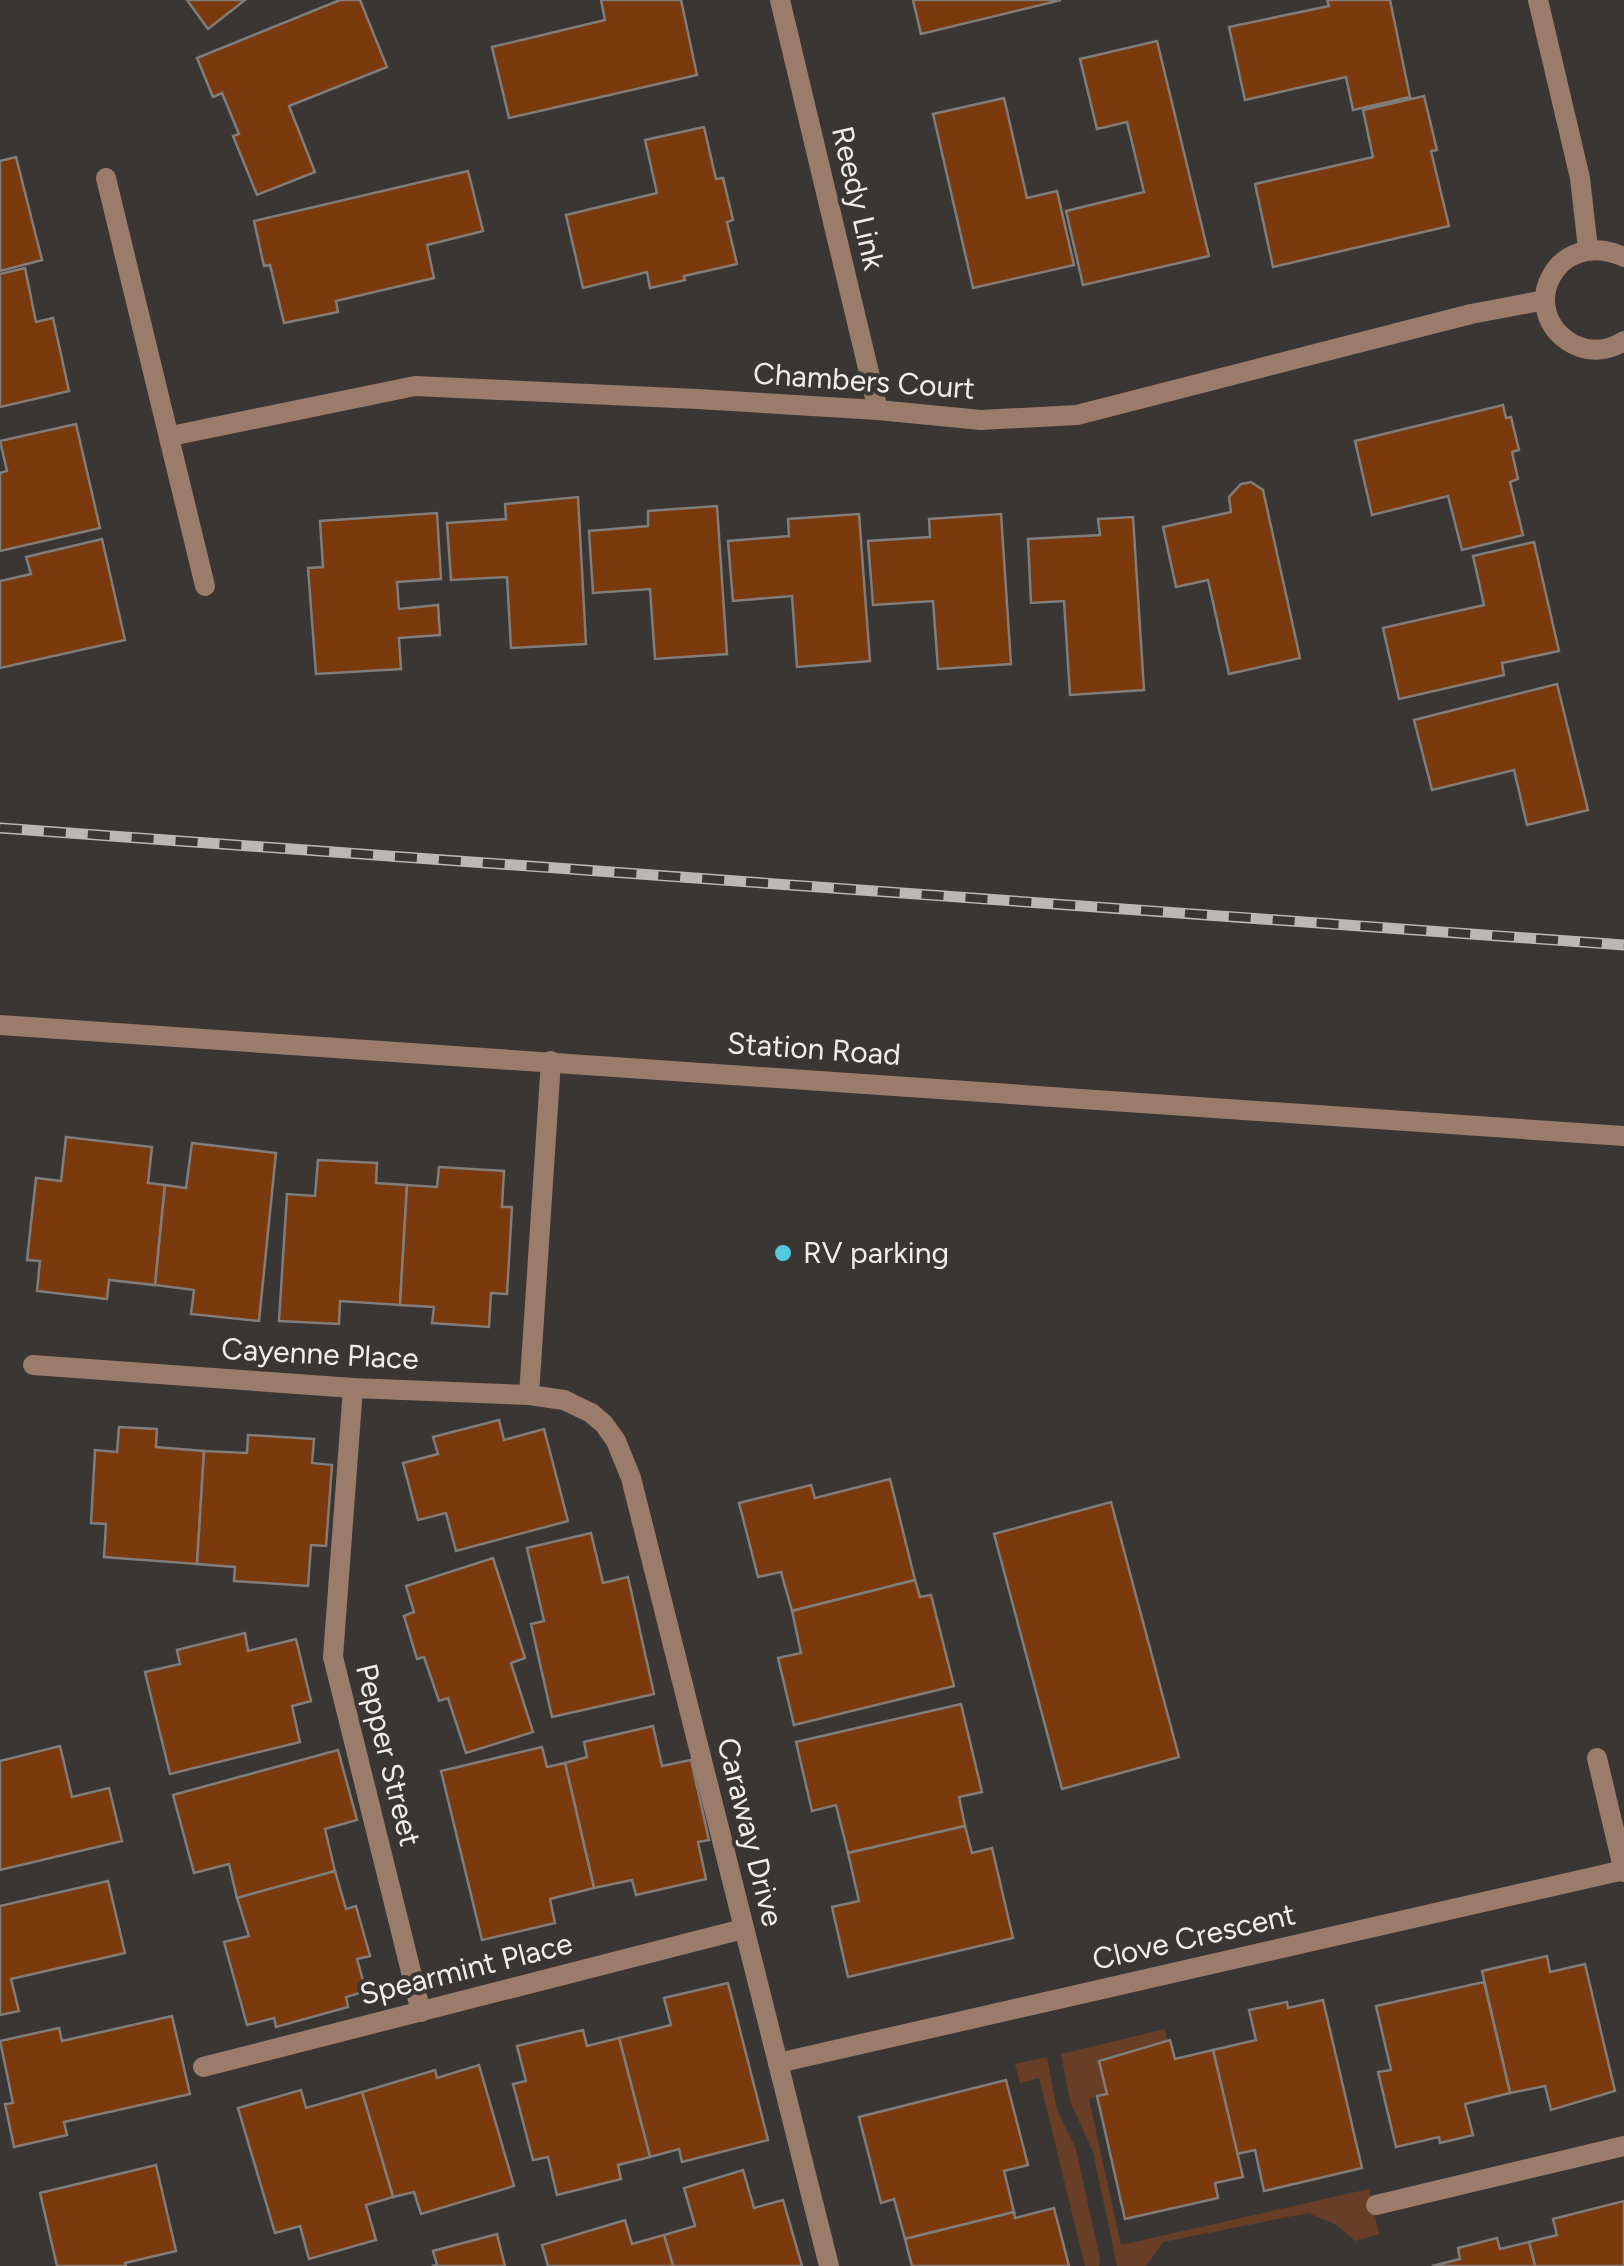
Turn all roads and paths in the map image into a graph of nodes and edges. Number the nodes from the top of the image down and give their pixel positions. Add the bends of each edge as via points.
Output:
1 (780, 0) edge
2 (1538, 0) edge
3 (106, 178) dead end
4 (1588, 249) junction
5 (1624, 258) edge
6 (1545, 300) junction
7 (1624, 341) edge
8 (878, 410) junction
9 (170, 436) junction
10 (204, 586) dead end
11 (0, 1025) edge
12 (550, 1061) junction
13 (1624, 1136) edge
14 (33, 1365) dead end
15 (353, 1388) junction
16 (528, 1395) junction
17 (599, 1419) joint
18 (1597, 1758) dead end
19 (1624, 1871) edge
20 (743, 1928) junction
21 (421, 2012) junction
22 (778, 2063) junction
23 (203, 2067) dead end
24 (1624, 2146) edge
25 (1376, 2205) dead end
26 (828, 2266) edge

1 - 8 street, Reedy Link
2 - 4 street via 1580,178
3 - 9 street
4 - 5 street
4 - 6 street via 1557,267
6 - 7 street via 1548,316 1568,341 1597,350
6 - 8 street, Chambers Court via 1077,415 981,420
8 - 9 street, Chambers Court via 415,386
9 - 10 street
11 - 12 street, Station Road
12 - 13 street, Station Road
12 - 16 street
14 - 15 street, Cayenne Place
15 - 16 street, Cayenne Place
15 - 21 street, Pepper Street via 333,1657
16 - 17 street, Cayenne Place via 573,1403
17 - 20 street, Caraway Drive via 630,1478
18 - 19 street, Clove Crescent
19 - 22 street, Clove Crescent
20 - 21 street, Spearmint Place
20 - 22 street, Caraway Drive
21 - 23 street, Spearmint Place
22 - 26 street, Caraway Drive
24 - 25 street

